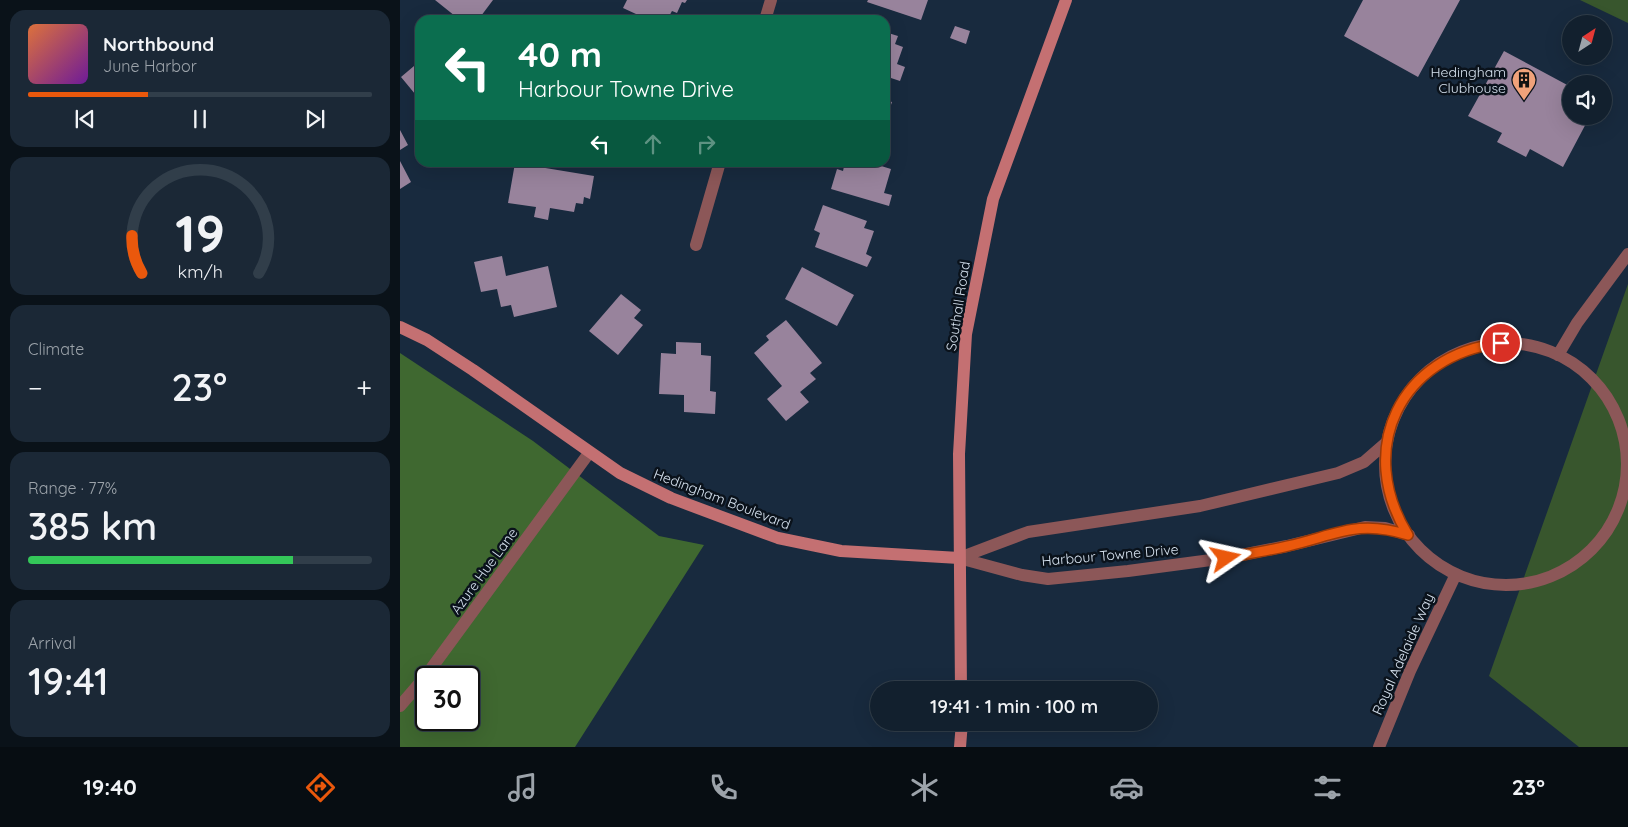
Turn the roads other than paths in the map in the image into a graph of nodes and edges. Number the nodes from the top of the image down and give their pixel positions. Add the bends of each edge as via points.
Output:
1 (771, 0) edge
2 (1066, 0) edge
3 (766, 15) edge
4 (719, 167) edge
5 (696, 245) dead end
6 (1628, 254) edge
7 (400, 327) edge
8 (1558, 355) junction
9 (1387, 442) junction
10 (589, 453) junction
11 (1628, 457) edge
12 (1408, 535) junction
13 (959, 558) junction
14 (1456, 574) junction
15 (961, 681) edge
16 (400, 706) edge
17 (961, 731) edge
18 (960, 747) edge
19 (1379, 747) edge

1 - 3 street
2 - 13 street, Southall Road via 993,199 966,334 959,454
4 - 5 street
6 - 8 street via 1577,323
7 - 10 street, Hedingham Boulevard via 427,340 473,370
8 - 9 street, Harbour Towne Drive via 1530,345 1501,343 1462,350 1440,362 1405,396
8 - 11 street, Harbour Towne Drive via 1580,368 1599,386 1613,408
9 - 12 street, Harbour Towne Drive via 1388,491 1397,517
9 - 13 street via 1364,462 1338,473 1200,506 1028,532
10 - 13 street, Hedingham Boulevard via 620,473 671,498 778,538 841,551
10 - 16 street, Azure Hue Lane via 425,677
11 - 14 street, Harbour Towne Drive via 1624,495 1608,530 1583,558 1550,577 1512,585 1483,583
12 - 13 street, Harbour Towne Drive via 1385,528 1365,527 1226,558 1048,578 1022,575
12 - 14 street, Harbour Towne Drive via 1432,559
13 - 15 street, Southall Road
14 - 19 street, Royal Adelaide Way via 1410,671
17 - 18 street

